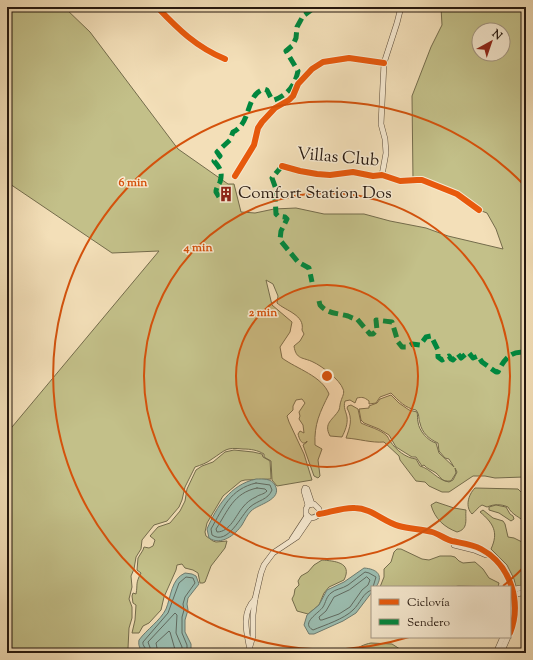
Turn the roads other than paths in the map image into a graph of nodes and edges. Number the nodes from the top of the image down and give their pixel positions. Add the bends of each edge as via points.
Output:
1 (157, 7) edge
2 (401, 7) edge
3 (225, 59) dead end
4 (384, 63) junction
5 (282, 166) dead end
6 (382, 175) junction
7 (235, 176) dead end
8 (479, 210) dead end
9 (319, 512) junction
10 (309, 517) junction
11 (508, 586) edge
12 (526, 587) edge
13 (511, 591) edge
14 (526, 592) edge
15 (255, 599) junction
16 (253, 622) junction
17 (246, 623) junction
18 (511, 628) edge
19 (503, 638) edge
20 (508, 638) edge
21 (249, 646) junction
22 (248, 653) edge
23 (496, 653) edge
24 (501, 653) edge

1 - 3 street via 190,40
2 - 4 street, Villas Club
4 - 6 street, Villas Club via 381,124 386,153
4 - 7 street via 349,58 323,62 312,69 298,84 293,96 271,112 260,124 254,144
5 - 6 street, Villas Club via 300,172 330,175 353,172
6 - 8 street, Villas Club via 400,181 422,180 457,194
9 - 10 street via 314,518
9 - 10 street via 317,506 310,505 305,511
9 - 11 street via 359,508 398,526 426,531 446,542 484,554 500,569
10 - 15 street via 292,539 266,561 260,573
12 - 13 street
13 - 14 street
13 - 18 street via 515,612
15 - 16 street
15 - 17 street via 248,611
16 - 17 street
16 - 21 street
17 - 21 street
19 - 23 street
20 - 24 street
21 - 22 street

